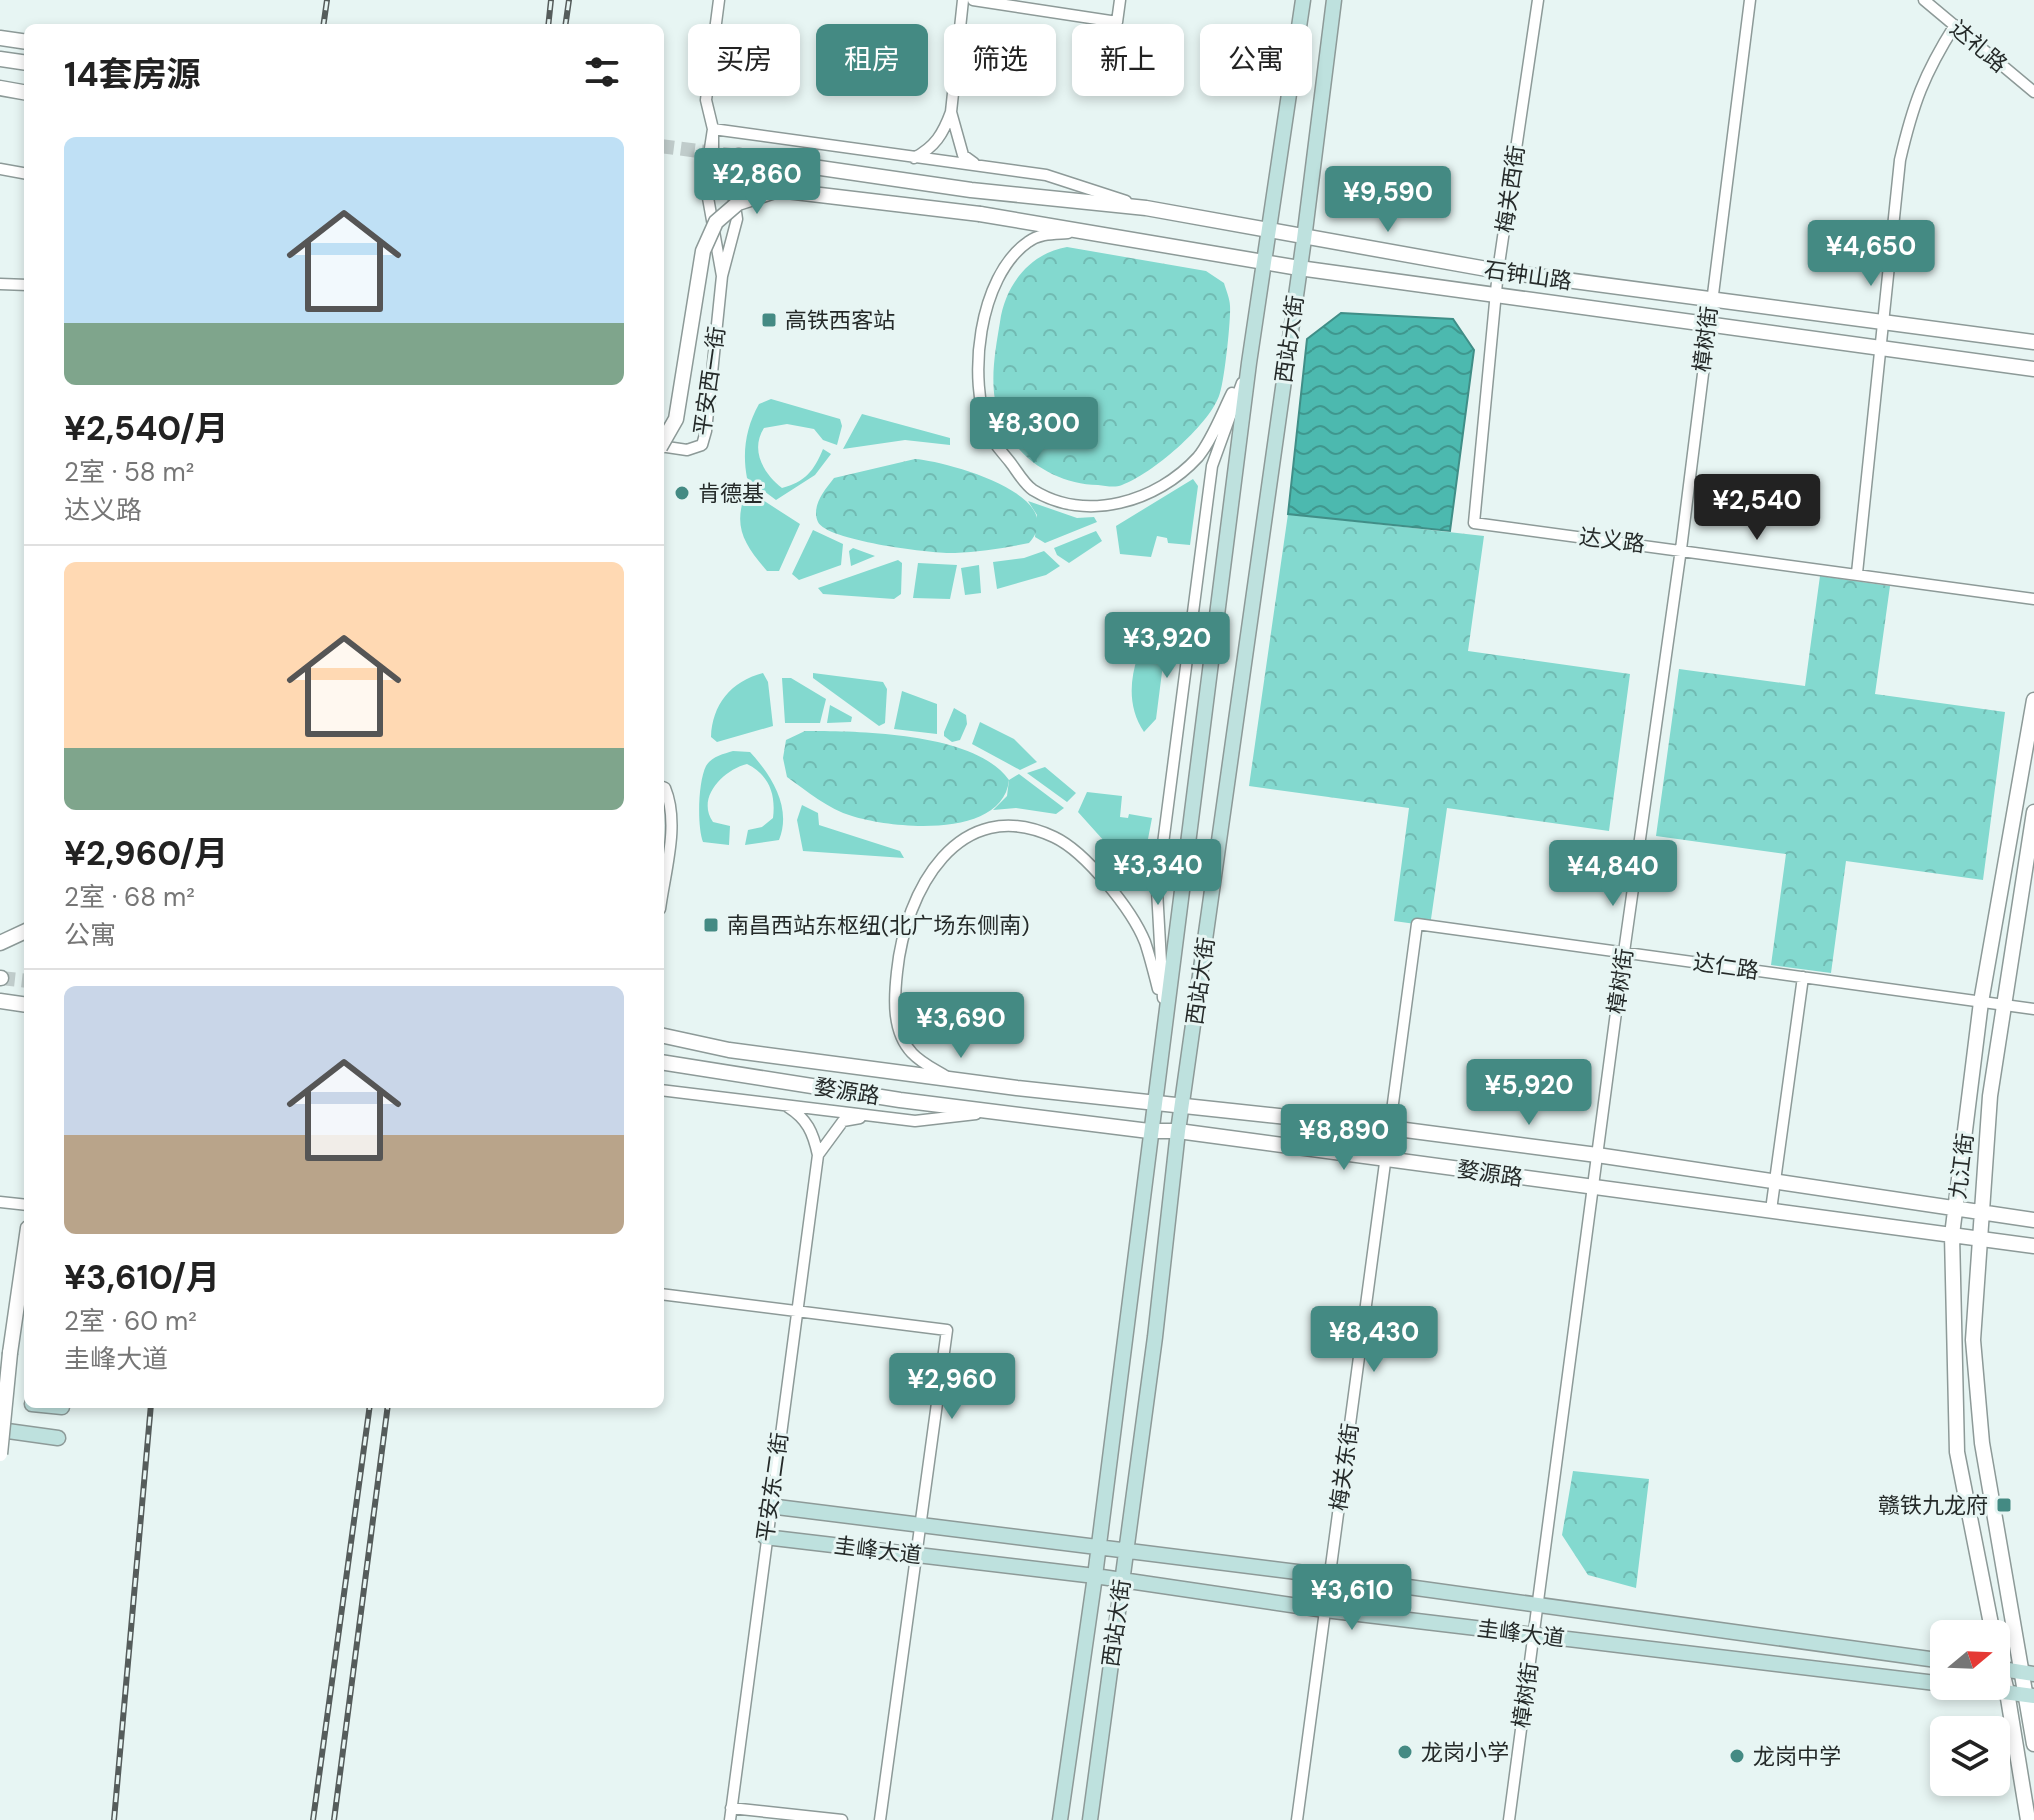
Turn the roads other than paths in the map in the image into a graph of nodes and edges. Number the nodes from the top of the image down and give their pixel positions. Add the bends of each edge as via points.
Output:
1 (719, 0) edge
2 (963, 0) edge
3 (973, 0) edge
4 (1120, 0) edge
5 (1303, 0) edge
6 (1334, 0) edge
7 (1538, 0) edge
8 (1750, 0) edge
9 (1924, 0) edge
10 (1955, 25) junction
11 (0, 38) edge
12 (24, 41) edge
13 (0, 59) edge
14 (24, 62) edge
15 (0, 88) edge
16 (24, 92) edge
17 (2034, 92) edge
18 (951, 112) junction
19 (713, 129) junction
20 (738, 156) tunnel mouth
21 (914, 158) junction
22 (979, 166) junction
23 (0, 169) edge
24 (24, 173) edge
25 (1146, 208) junction
26 (1078, 232) junction
27 (1269, 232) junction
28 (1304, 239) junction
29 (1264, 260) junction
30 (1299, 268) junction
31 (1498, 271) junction
32 (722, 276) junction
33 (0, 284) edge
34 (24, 285) edge
35 (1496, 296) junction
36 (1710, 300) junction
37 (1885, 323) junction
38 (1707, 324) junction
39 (2034, 342) edge
40 (1881, 350) junction
41 (1249, 363) junction
42 (2034, 369) edge
43 (664, 440) edge
44 (664, 447) edge
45 (1474, 523) joint
46 (1681, 549) junction
47 (1857, 573) junction
48 (2034, 599) edge
49 (2034, 700) edge
50 (664, 788) edge
51 (2034, 812) edge
52 (664, 880) edge
53 (1417, 924) joint
54 (24, 932) edge
55 (0, 943) edge
56 (1624, 952) junction
57 (1803, 977) junction
58 (0, 1001) edge
59 (1981, 1002) junction
60 (24, 1004) edge
61 (2004, 1005) junction
62 (1164, 1008) junction
63 (2034, 1009) edge
64 (664, 1036) edge
65 (664, 1063) edge
66 (947, 1077) junction
67 (664, 1090) edge
68 (1153, 1102) junction
69 (786, 1105) junction
70 (1183, 1106) junction
71 (991, 1112) junction
72 (870, 1116) junction
73 (1390, 1128) junction
74 (1149, 1131) junction
75 (1178, 1131) junction
76 (818, 1155) junction
77 (1597, 1155) junction
78 (1386, 1158) junction
79 (1775, 1183) junction
80 (1593, 1187) junction
81 (0, 1202) edge
82 (24, 1205) edge
83 (1771, 1210) junction
84 (1956, 1210) junction
85 (1982, 1213) junction
86 (2034, 1220) edge
87 (1952, 1235) junction
88 (1977, 1239) junction
89 (2034, 1246) edge
90 (24, 1256) edge
91 (664, 1295) edge
92 (797, 1312) junction
93 (0, 1400) edge
94 (24, 1403) edge
95 (0, 1430) edge
96 (58, 1438) dead end
97 (0, 1454) edge
98 (769, 1506) junction
99 (920, 1525) junction
100 (765, 1537) junction
101 (1098, 1547) junction
102 (1126, 1551) junction
103 (916, 1555) junction
104 (1095, 1576) junction
105 (1329, 1576) junction
106 (1121, 1580) junction
107 (1537, 1606) junction
108 (1325, 1610) junction
109 (1990, 1620) edge
110 (1533, 1634) junction
111 (1930, 1659) edge
112 (2028, 1674) edge
113 (1930, 1682) edge
114 (2010, 1693) edge
115 (2030, 1696) edge
116 (2008, 1700) edge
117 (2034, 1744) edge
118 (731, 1814) edge
119 (842, 1820) edge
120 (880, 1820) edge
121 (1060, 1820) edge
122 (1090, 1820) edge
123 (1297, 1820) edge
124 (1509, 1820) edge
125 (2028, 1820) edge

1 - 19 street via 706,100
2 - 18 street
3 - 4 street via 1117,22
5 - 27 main road, 西站大街
6 - 28 main road, 西站大街
7 - 31 street, 梅关西街
8 - 36 street, 樟树街
9 - 10 street, 达礼路
10 - 17 street, 达礼路
10 - 37 street via 1912,107 1900,160
11 - 12 street
13 - 14 street
15 - 16 street
18 - 21 street via 943,134
18 - 22 street via 963,155
19 - 21 street
19 - 32 street via 705,181
19 - 32 street via 713,153 733,193 737,219
20 - 25 street, 石钟山路 via 971,190
21 - 22 street
22 - 25 street via 1046,175
23 - 24 street
25 - 27 street, 石钟山路
26 - 29 street, 石钟山路
26 - 41 street via 1042,235 1026,243 989,297 977,366 981,410 989,436 1030,488 1060,503 1096,508 1125,502 1166,481 1198,457
26 - 43 street, 石钟山路, bridge via 980,214 778,190 738,203 716,222 703,251 676,419
27 - 28 street, 石钟山路
27 - 29 main road, 西站大街
28 - 30 main road, 西站大街
28 - 31 street, 石钟山路
29 - 30 street, 石钟山路
29 - 41 main road, 西站大街
30 - 35 street, 石钟山路
30 - 70 main road, 西站大街
31 - 35 street, 梅关西街
31 - 36 street, 石钟山路
32 - 44 street, 平安西一街 via 702,445 687,450
33 - 34 street
35 - 38 street, 石钟山路
35 - 45 street, 梅关西街
36 - 37 street, 石钟山路
36 - 38 street, 樟树街
37 - 39 street, 石钟山路
37 - 40 street
38 - 40 street, 石钟山路
38 - 46 street, 樟树街
40 - 42 street, 石钟山路
40 - 47 street
41 - 62 main road, 西站大街
41 - 62 street via 1212,466 1159,875
45 - 46 street, 达义路
46 - 47 street, 达义路
46 - 56 street, 樟树街
47 - 48 street, 达义路
49 - 59 street, 九江街
50 - 52 street via 672,822
51 - 61 street, 九江街
53 - 56 street, 达仁路
53 - 73 street, 梅关东街
54 - 55 street
56 - 57 street, 达仁路
56 - 77 street, 樟树街
57 - 59 street, 达仁路
57 - 79 street
58 - 60 street
59 - 61 street, 达仁路
59 - 84 street, 九江街
61 - 63 street, 达仁路
61 - 85 street, 九江街 via 1990,1096
62 - 66 street via 1144,940 1082,857 1057,838 1032,829 987,830 960,841 934,864 900,939 898,1031 912,1054
62 - 68 main road, 西站大街
64 - 66 street, 婺源路 via 719,1048
65 - 71 street, 婺源路
66 - 68 street, 婺源路
67 - 69 street
68 - 70 street, 婺源路
68 - 74 main road, 西站大街
69 - 72 street
69 - 76 street via 804,1117
70 - 73 street, 婺源路
70 - 75 main road, 西站大街
71 - 72 street via 915,1121
71 - 74 street, 婺源路
72 - 76 street via 843,1121
73 - 77 street, 婺源路
73 - 78 street, 梅关东街
74 - 75 street, 婺源路
74 - 101 main road, 西站大街
75 - 78 street, 婺源路
75 - 102 main road, 西站大街
76 - 92 street, 平安东二街
77 - 79 street, 婺源路
77 - 80 street, 樟树街
78 - 80 street, 婺源路
78 - 105 street, 梅关东街
79 - 83 street
79 - 84 street, 婺源路
80 - 83 street, 婺源路
80 - 107 street, 樟树街
81 - 82 street
83 - 87 street, 婺源路
84 - 85 street, 婺源路
84 - 87 street, 九江街
85 - 86 street, 婺源路
85 - 88 street, 九江街
87 - 88 street, 婺源路
87 - 109 street, 九江街 via 1957,1452
88 - 89 street, 婺源路
88 - 112 street, 九江街 via 1973,1340 1982,1443
90 - 97 street, bridge
91 - 92 street
92 - 98 street, 平安东二街
92 - 99 street via 947,1330
93 - 94 main road
95 - 96 main road
98 - 99 main road, 圭峰大道
98 - 100 street, 平安东二街
99 - 101 main road, 圭峰大道
99 - 103 street
100 - 103 main road, 圭峰大道
100 - 118 street, 平安东二街
101 - 102 main road, 圭峰大道
101 - 104 main road, 西站大街
102 - 105 main road, 圭峰大道
102 - 106 main road, 西站大街
103 - 104 main road, 圭峰大道
103 - 120 street
104 - 106 main road, 圭峰大道
104 - 121 main road, 西站大街
105 - 107 main road, 圭峰大道
105 - 108 street, 梅关东街
106 - 108 main road, 圭峰大道
106 - 122 main road, 西站大街
107 - 110 street, 樟树街
107 - 111 main road, 圭峰大道
108 - 110 main road, 圭峰大道
108 - 123 street, 梅关东街
110 - 113 main road, 圭峰大道
110 - 124 street, 樟树街
112 - 115 street, 九江街
114 - 115 main road
115 - 117 street, 九江街
116 - 125 street
118 - 119 street

